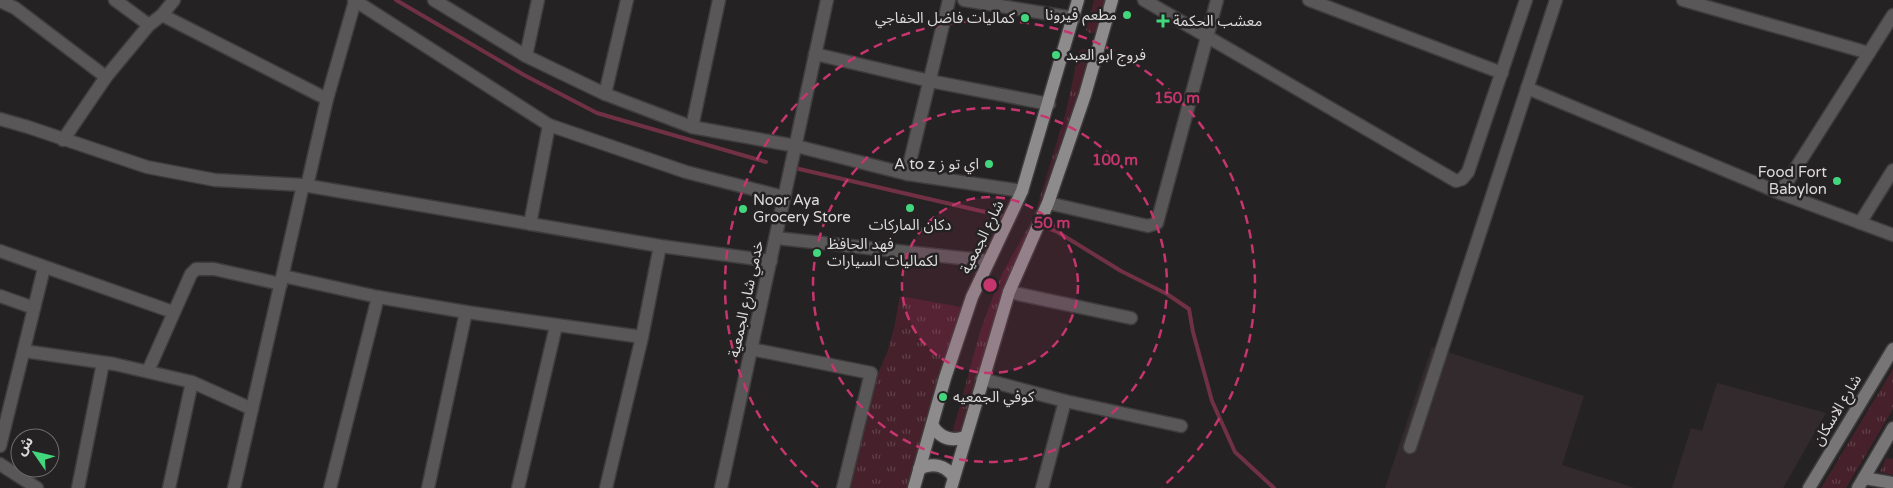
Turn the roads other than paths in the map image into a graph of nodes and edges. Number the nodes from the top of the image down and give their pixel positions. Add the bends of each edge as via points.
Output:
1 (114, 0) edge
2 (174, 0) edge
3 (355, 0) edge
4 (538, 0) edge
5 (627, 0) edge
6 (719, 0) edge
7 (827, 0) edge
8 (949, 0) edge
9 (964, 0) edge
10 (1078, 0) edge
11 (1112, 0) edge
12 (1144, 0) edge
13 (1217, 0) edge
14 (1309, 0) edge
15 (1526, 0) edge
16 (1556, 0) edge
17 (1683, 0) edge
18 (0, 1) edge
19 (438, 1) edge
20 (162, 15) junction
21 (1893, 15) edge
22 (1074, 18) junction
23 (149, 25) junction
24 (1207, 36) junction
25 (1869, 53) junction
26 (815, 54) junction
27 (526, 56) junction
28 (1502, 73) junction
29 (106, 77) junction
30 (930, 81) junction
31 (1527, 88) junction
32 (605, 94) junction
33 (326, 99) junction
34 (1049, 104) junction
35 (0, 119) edge
36 (549, 125) junction
37 (692, 127) junction
38 (63, 140) junction
39 (796, 146) junction
40 (1893, 170) edge
41 (907, 174) junction
42 (305, 185) junction
43 (1022, 191) junction
44 (1780, 193) junction
45 (784, 197) junction
46 (1048, 202) junction
47 (1860, 223) junction
48 (530, 224) junction
49 (1893, 235) edge
50 (776, 238) junction
51 (660, 246) junction
52 (0, 251) edge
53 (771, 261) junction
54 (989, 261) junction
55 (44, 268) junction
56 (282, 280) junction
57 (1009, 292) junction
58 (0, 296) edge
59 (378, 297) junction
60 (34, 308) junction
61 (173, 312) junction
62 (466, 312) junction
63 (1131, 318) dead end
64 (556, 326) junction
65 (642, 337) junction
66 (752, 348) junction
67 (1893, 349) edge
68 (24, 350) junction
69 (103, 362) junction
70 (148, 371) junction
71 (982, 379) junction
72 (192, 382) junction
73 (1065, 401) junction
74 (4, 408) edge
75 (252, 409) junction
76 (932, 425) junction
77 (1181, 426) dead end
78 (1893, 428) edge
79 (965, 437) junction
80 (0, 446) edge
81 (1410, 447) dead end
82 (1888, 447) edge
83 (0, 464) edge
84 (919, 469) junction
85 (1893, 482) edge
86 (952, 483) edge
87 (1861, 483) edge
88 (37, 488) edge
89 (78, 488) edge
90 (170, 488) edge
91 (234, 488) edge
92 (330, 488) edge
93 (428, 488) edge
94 (518, 488) edge
95 (606, 488) edge
96 (721, 488) edge
97 (843, 488) edge
98 (914, 488) edge
99 (1042, 488) edge
100 (1809, 488) edge

1 - 23 street
2 - 20 street
3 - 33 street
3 - 36 street
4 - 27 street
5 - 32 street
6 - 37 street
7 - 26 street, خدمي شارع الجمعية
8 - 30 street
9 - 22 street
10 - 22 main road, شارع الجمعية
11 - 46 main road via 1085,95
12 - 24 street
13 - 24 street
14 - 28 street
15 - 28 street
16 - 31 street
17 - 25 street
18 - 29 street via 16,8
19 - 27 street
20 - 23 street
20 - 33 street
21 - 25 street
22 - 34 main road, شارع الجمعية
23 - 29 street
24 - 28 street via 1452,180 1462,179 1468,172
24 - 46 street via 1157,223 1148,226
25 - 44 street
26 - 30 street
26 - 39 street, خدمي شارع الجمعية
27 - 32 street
29 - 38 street
30 - 34 street
30 - 41 street
31 - 44 street
31 - 81 street
32 - 37 street
33 - 42 street
34 - 43 main road, شارع الجمعية
35 - 38 street
36 - 45 street via 686,172
36 - 48 street
37 - 39 street
38 - 42 street via 147,167 215,180
39 - 41 street
39 - 45 street, خدمي شارع الجمعية
40 - 47 street
41 - 43 street
42 - 48 street
42 - 56 street
43 - 54 main road, شارع الجمعية
44 - 47 street
45 - 50 street, خدمي شارع الجمعية
46 - 57 main road
47 - 49 street
48 - 51 street
50 - 53 street, خدمي شارع الجمعية
50 - 54 street
51 - 53 street
51 - 65 street
52 - 55 street
53 - 66 street, خدمي شارع الجمعية
54 - 76 main road, شارع الجمعية via 972,297
55 - 60 street
55 - 61 street
56 - 59 street
56 - 61 street via 196,269
56 - 75 street
57 - 63 street
57 - 71 main road
58 - 60 street
59 - 62 street
59 - 92 street
60 - 68 street
61 - 70 street
62 - 64 street
62 - 93 street
64 - 65 street
64 - 94 street
65 - 95 street
66 - 96 street, خدمي شارع الجمعية
66 - 97 street via 871,373
67 - 100 main road, شارع الاسكان
68 - 69 street
68 - 74 street
69 - 70 street
69 - 89 street
70 - 72 street
71 - 73 street
71 - 79 main road
72 - 75 street
72 - 90 street
73 - 77 street
73 - 99 street
74 - 80 street
75 - 91 street
76 - 79 main road via 946,438
76 - 84 main road, شارع الجمعية
78 - 82 main road
79 - 86 main road
82 - 87 main road
83 - 88 street
84 - 86 main road via 925,466 945,468
84 - 98 main road, شارع الجمعية
85 - 87 main road

